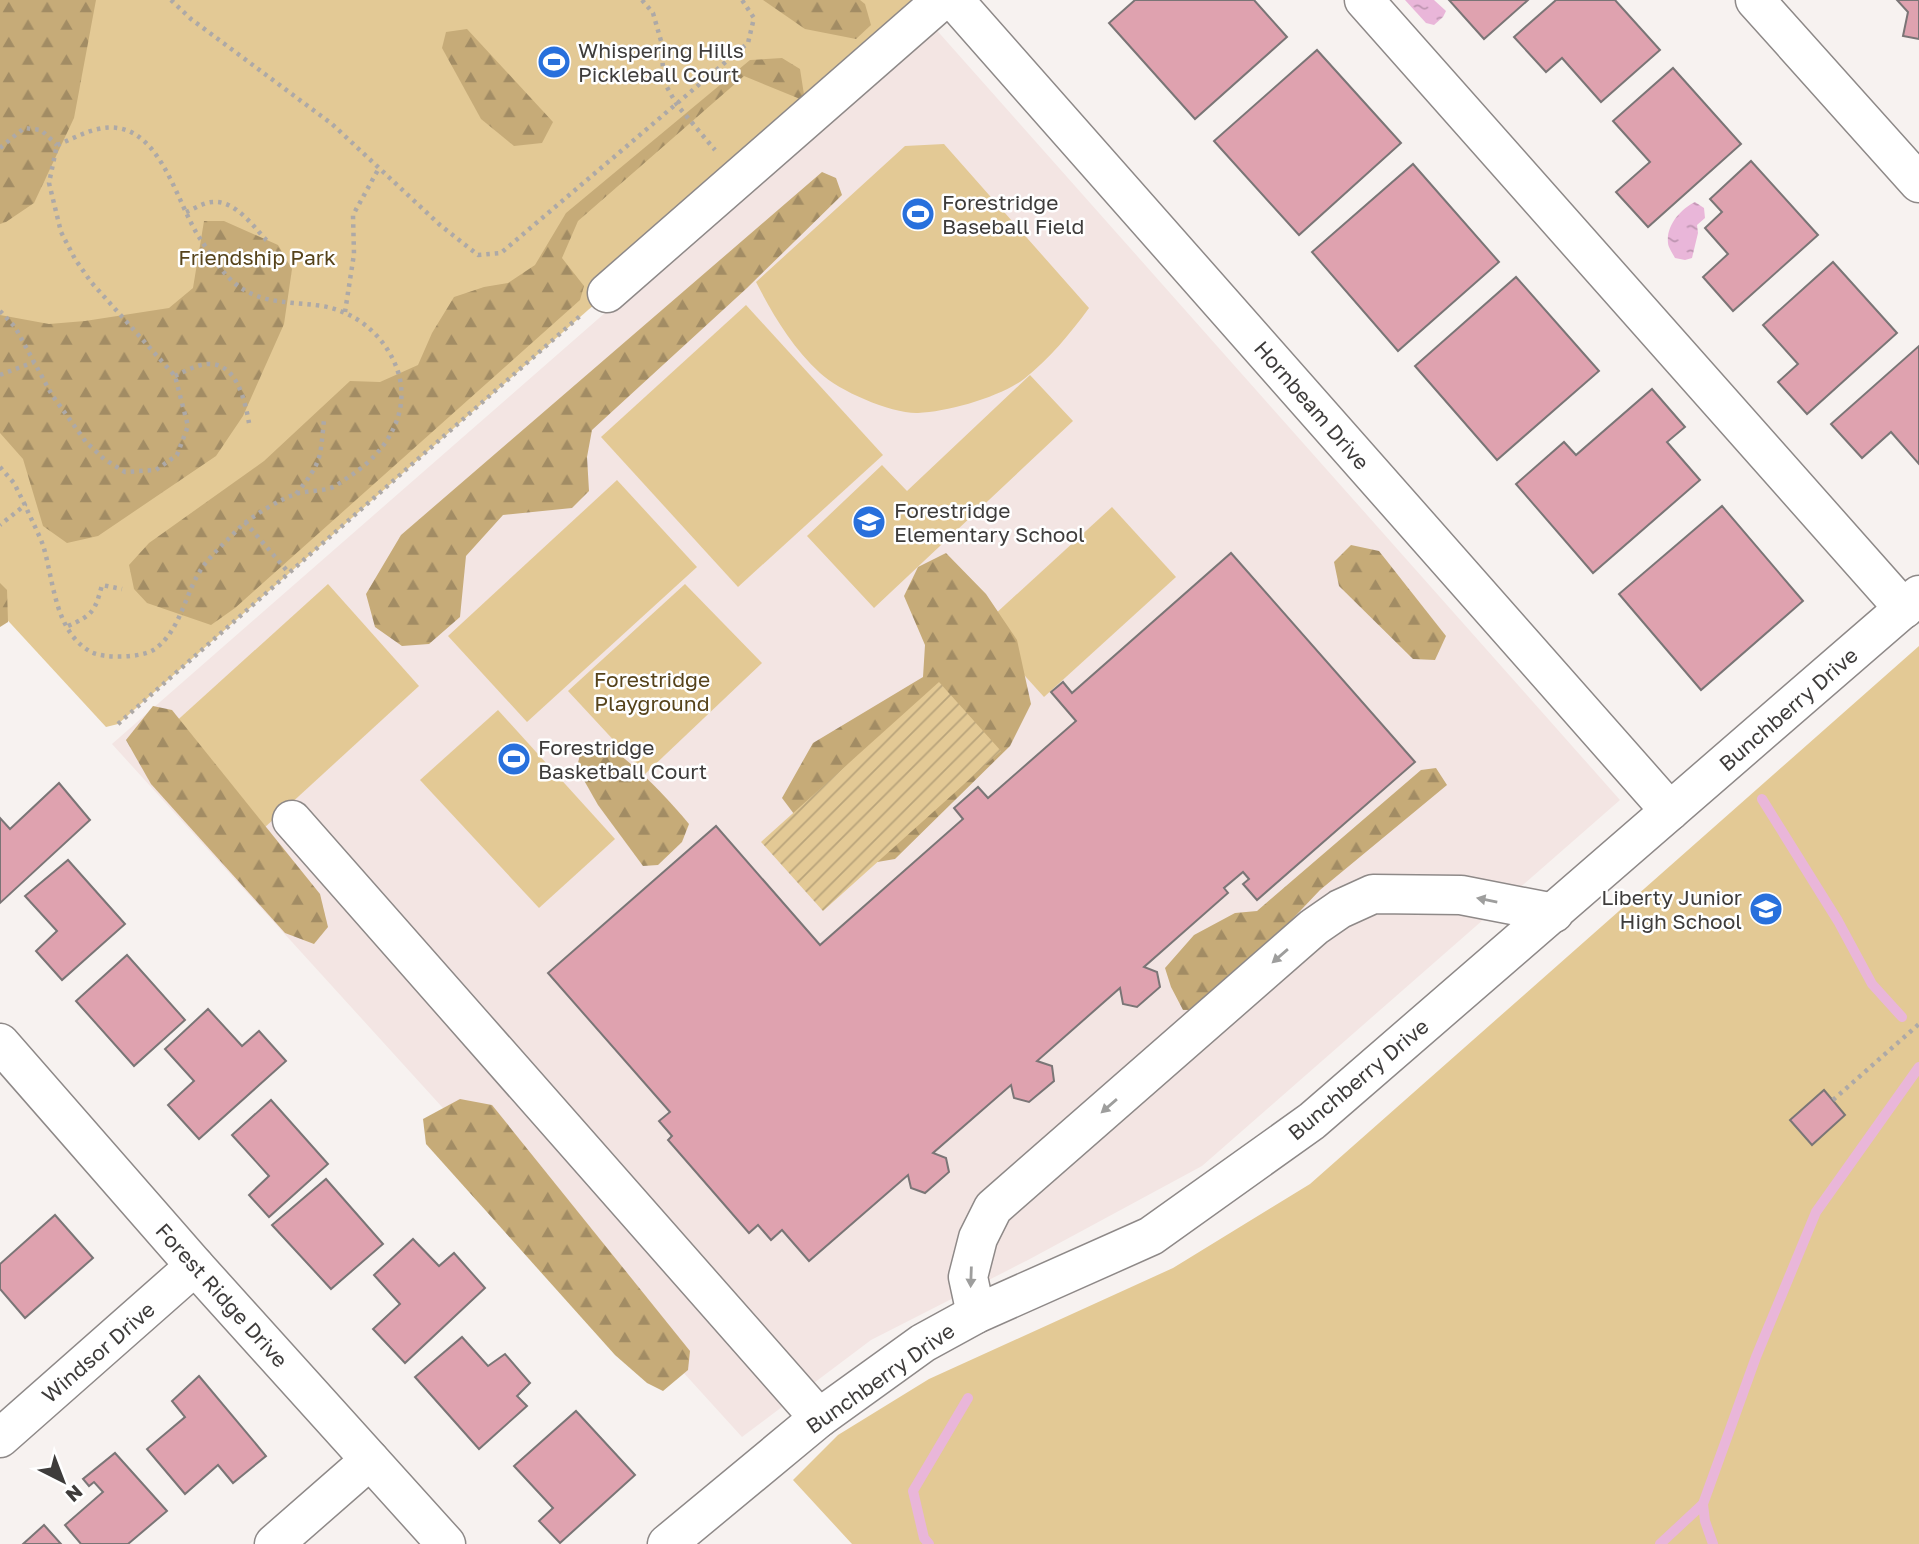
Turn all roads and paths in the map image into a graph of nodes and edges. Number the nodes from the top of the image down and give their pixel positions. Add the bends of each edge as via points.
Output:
1 (171, 0) edge
2 (642, 0) edge
3 (742, 0) edge
4 (942, 0) edge
5 (954, 0) edge
6 (1364, 0) edge
7 (1755, 0) edge
8 (677, 105) junction
9 (57, 145) junction
10 (0, 148) edge
11 (379, 168) junction
12 (738, 178) junction
13 (1919, 183) edge
14 (186, 212) junction
15 (267, 241) dead end
16 (607, 293) joint
17 (0, 311) edge
18 (345, 312) junction
19 (34, 362) junction
20 (0, 375) edge
21 (176, 376) junction
22 (324, 420) dead end
23 (248, 423) dead end
24 (0, 467) edge
25 (296, 494) junction
26 (25, 505) junction
27 (245, 522) junction
28 (0, 525) edge
29 (289, 573) junction
30 (122, 589) dead end
31 (1911, 602) edge
32 (68, 626) junction
33 (118, 724) dead end
34 (1670, 811) junction
35 (292, 820) dead end
36 (1554, 913) junction
37 (1919, 1024) edge
38 (0, 1043) edge
39 (1833, 1100) dead end
40 (195, 1266) junction
41 (976, 1314) junction
42 (819, 1418) junction
43 (0, 1438) edge
44 (370, 1460) junction
45 (274, 1544) edge
46 (446, 1544) edge
47 (667, 1544) edge

1 - 11 path via 332,124
2 - 8 path via 653,13 664,82
3 - 8 path via 754,18 748,43
4 - 12 street
5 - 34 street, Hornbeam Drive
6 - 31 street
7 - 13 street
8 - 11 path via 502,253 478,255
8 - 12 path
9 - 10 path via 41,130 24,128
9 - 14 path via 99,129 139,137 159,157
9 - 21 path via 49,183 61,232 91,282
11 - 18 path via 353,215 355,254
12 - 16 street
14 - 15 path via 213,202 226,204
14 - 18 path via 228,278 247,292
16 - 29 path
17 - 19 path via 15,327
18 - 25 path via 370,327 388,352 399,377 400,411 387,442 367,466 332,488
19 - 20 path
19 - 21 path via 86,442 125,472 156,470 177,456 188,426
21 - 23 path via 208,364 223,368 234,377 245,400
22 - 25 path via 320,460
24 - 26 path
25 - 27 path
26 - 28 path
26 - 32 path via 42,543 57,608
27 - 29 path
27 - 32 path via 204,565 169,634 153,650 112,657 91,652
29 - 33 path
30 - 32 path via 102,584 96,609
31 - 34 street, Bunchberry Drive
34 - 36 street, Bunchberry Drive
35 - 42 street
36 - 41 street, Bunchberry Drive via 1312,1121 1151,1236
36 -> 41 street via 1461,895 1373,894 1314,927 993,1208 978,1238 968,1277
37 - 39 path
38 - 40 street, Forest Ridge Drive
40 - 43 street, Windsor Drive
40 - 44 street, Forest Ridge Drive
41 - 42 street, Bunchberry Drive via 923,1343
42 - 47 street, Bunchberry Drive
44 - 45 street
44 - 46 street, Forest Ridge Drive

